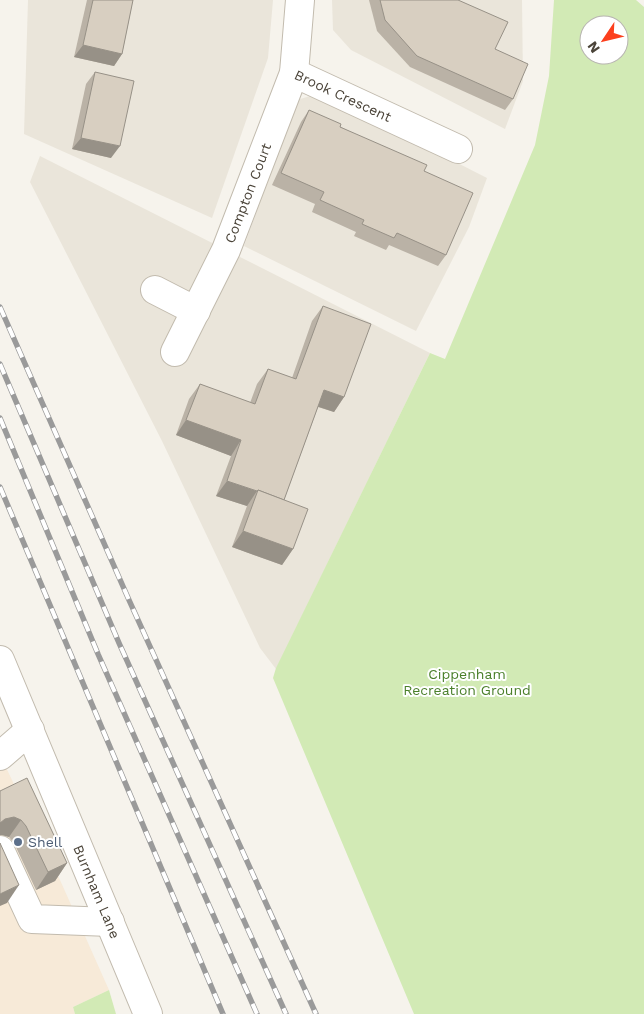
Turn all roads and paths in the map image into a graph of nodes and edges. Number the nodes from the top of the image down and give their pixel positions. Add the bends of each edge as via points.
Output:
1 (300, 0) edge
2 (294, 74) junction
3 (458, 149) dead end
4 (155, 290) dead end
5 (196, 311) junction
6 (175, 352) dead end
7 (0, 660) edge
8 (30, 730) junction
9 (0, 756) edge
10 (0, 850) edge
11 (110, 922) junction
12 (148, 1014) edge

1 - 2 street, Brook Crescent
2 - 3 street, Brook Crescent
2 - 5 street, Compton Court via 226,250
4 - 5 street
5 - 6 street, Compton Court
7 - 8 street, Burnham Lane
8 - 9 street
8 - 11 street, Burnham Lane
10 - 11 street via 32,919
11 - 12 street, Burnham Lane

